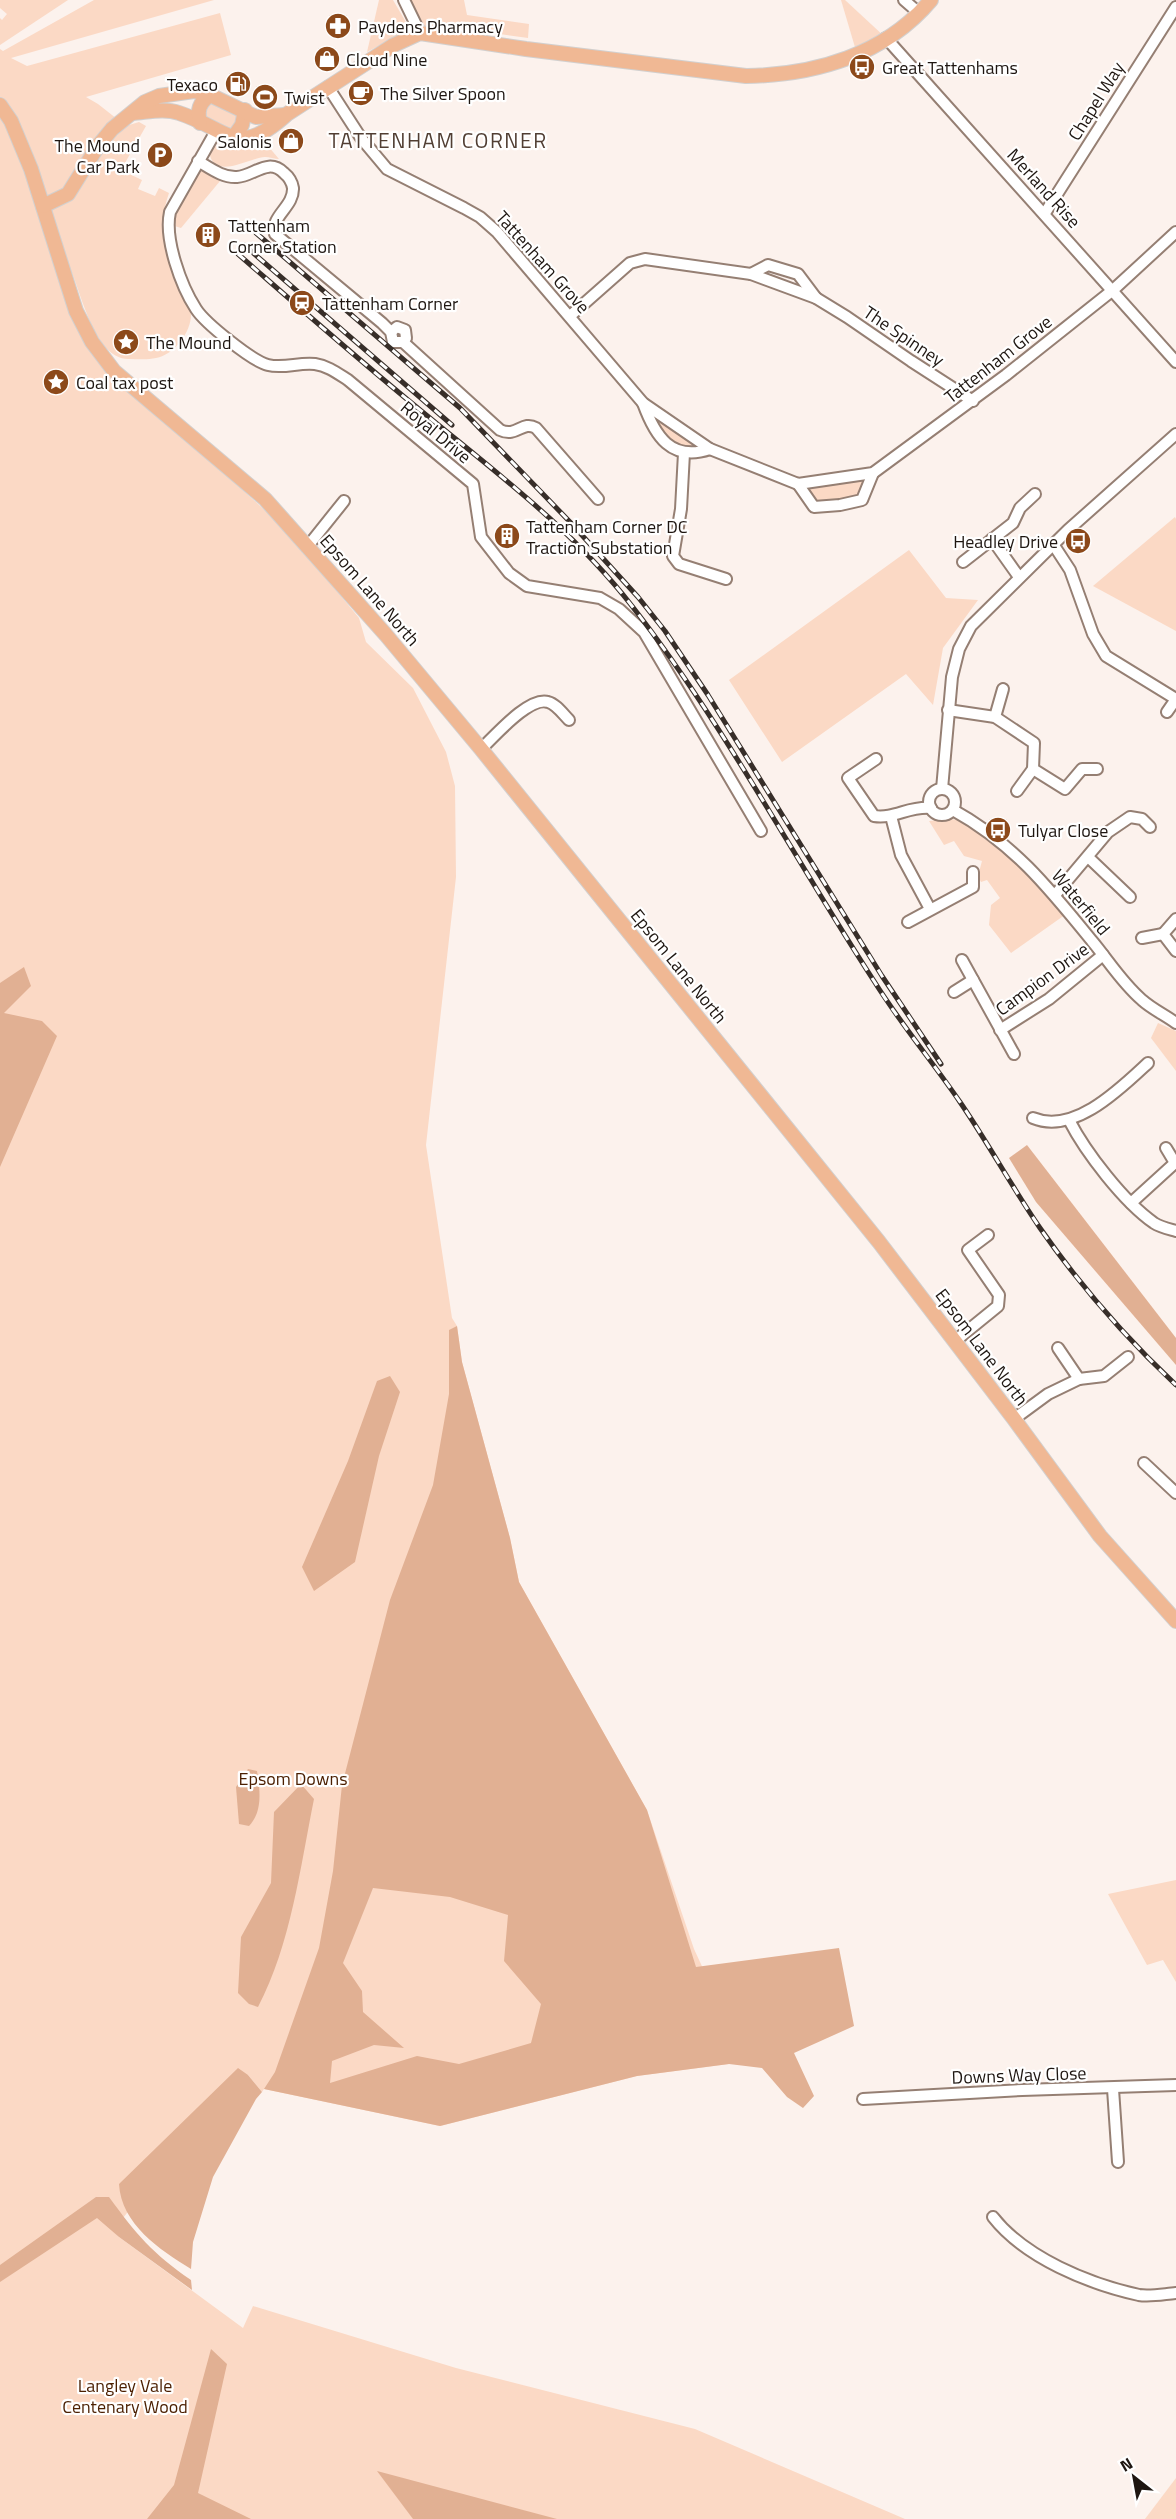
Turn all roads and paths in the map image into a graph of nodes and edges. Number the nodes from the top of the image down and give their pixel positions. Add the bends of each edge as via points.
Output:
1 (404, 0) edge
2 (904, 0) edge
3 (931, 0) edge
4 (1175, 10) edge
5 (919, 13) junction
6 (420, 33) junction
7 (886, 38) junction
8 (328, 87) junction
9 (210, 94) junction
10 (0, 105) edge
11 (245, 110) junction
12 (133, 113) junction
13 (287, 114) junction
14 (200, 123) junction
15 (216, 131) junction
16 (233, 138) junction
17 (198, 161) junction
18 (43, 206) junction
19 (1045, 213) junction
20 (1176, 232) edge
21 (751, 274) junction
22 (1113, 290) junction
23 (816, 298) junction
24 (570, 316) junction
25 (1176, 362) edge
26 (973, 402) junction
27 (643, 403) junction
28 (1176, 434) edge
29 (710, 449) junction
30 (684, 453) junction
31 (873, 474) junction
32 (798, 484) junction
33 (1035, 494) dead end
34 (598, 499) dead end
35 (344, 501) dead end
36 (992, 539) junction
37 (1053, 544) junction
38 (308, 546) junction
39 (963, 562) dead end
40 (1019, 577) junction
41 (726, 579) dead end
42 (1003, 690) dead end
43 (1176, 699) edge
44 (948, 710) junction
45 (1167, 712) dead end
46 (995, 717) junction
47 (569, 720) dead end
48 (481, 750) junction
49 (876, 759) dead end
50 (1033, 769) junction
51 (1097, 769) dead end
52 (942, 789) junction
53 (1017, 791) dead end
54 (931, 808) junction
55 (953, 810) junction
56 (891, 816) junction
57 (1150, 827) dead end
58 (761, 831) dead end
59 (1088, 857) junction
60 (973, 872) dead end
61 (1055, 895) junction
62 (1130, 897) dead end
63 (930, 909) junction
64 (1176, 919) edge
65 (908, 922) dead end
66 (1163, 934) junction
67 (1142, 938) dead end
68 (1176, 951) edge
69 (1103, 955) junction
70 (962, 960) dead end
71 (973, 980) junction
72 (954, 992) dead end
73 (1174, 1018) edge
74 (1000, 1030) junction
75 (1014, 1054) dead end
76 (1148, 1063) dead end
77 (1033, 1118) dead end
78 (1069, 1120) junction
79 (1166, 1148) dead end
80 (1131, 1203) junction
81 (1176, 1231) edge
82 (988, 1235) dead end
83 (955, 1341) junction
84 (1058, 1348) dead end
85 (1128, 1357) dead end
86 (1079, 1379) junction
87 (1014, 1419) junction
88 (1144, 1463) dead end
89 (1176, 1493) edge
90 (1175, 1619) edge
91 (1176, 2085) edge
92 (1113, 2089) junction
93 (863, 2099) dead end
94 (1118, 2162) dead end
95 (993, 2217) dead end
96 (1176, 2293) edge

1 - 6 street
2 - 5 street
3 - 5 main road
4 - 19 street, Chapel Way
5 - 7 main road
6 - 7 main road via 746,76 814,70
6 - 8 main road via 393,45
7 - 19 street, Merland Rise
8 - 13 main road
8 - 24 street, Tattenham Grove via 387,169 480,217
9 - 11 main road
9 - 12 main road via 194,91 159,96
9 - 14 main road via 199,108
10 - 18 main road, Epsom Lane North via 23,146
11 - 13 main road via 255,117
11 - 16 main road via 242,125
12 - 14 main road via 178,112
12 - 18 main road via 112,129 68,194
13 - 16 main road via 259,135
14 - 15 main road
15 - 16 main road
15 - 17 street, Royal Drive
17 - 34 street via 221,174 236,177 267,166 281,169 293,187 292,197 273,227 275,234 391,332 398,327 405,330 403,342 500,430 508,434 524,426 536,428
17 - 58 street, Royal Drive via 170,212 168,224 179,269 197,311 249,355 267,365 314,364 330,368 348,380 473,484 481,537 509,573 527,586 600,598 644,632
18 - 38 main road, Epsom Lane North via 76,312 114,371 249,485
19 - 22 street, Merland Rise
20 - 22 street, Tattenham Grove
21 - 23 street, The Spinney
21 - 23 street, The Spinney via 768,265 798,274
21 - 24 street, The Spinney via 645,259 630,263
22 - 25 street, Merland Rise
22 - 26 street, Tattenham Grove
23 - 26 street, The Spinney
24 - 27 street, Tattenham Grove
26 - 31 street, Tattenham Grove
27 - 29 street, Tattenham Grove
27 - 30 street, Tattenham Grove via 652,427 664,443
28 - 37 street
29 - 30 street
29 - 32 street, Tattenham Grove
30 - 41 street via 673,556 679,564
31 - 32 street, Tattenham Grove
31 - 32 street, Tattenham Grove via 862,500 840,505 814,507
33 - 36 street via 1020,508 1013,523
35 - 38 street
36 - 39 street
36 - 40 street
37 - 40 street
37 - 43 street via 1070,570 1093,634 1106,656
38 - 48 main road, Epsom Lane North
40 - 44 street via 971,626 959,649
42 - 46 street
43 - 45 street
44 - 46 street
44 - 52 street
46 - 50 street via 1034,743
47 - 48 street via 551,703 536,703 516,716
48 - 83 main road, Epsom Lane North via 831,1181
49 - 56 street via 848,778 874,816
50 - 51 street via 1065,789 1082,769
50 - 53 street
52 - 54 street via 931,796
52 - 55 street via 953,795
54 - 55 street via 940,815
54 - 56 street via 917,806
55 - 61 street, Waterfield via 993,834
56 - 63 street via 901,855
57 - 59 street via 1142,819 1130,817 1108,832
59 - 61 street
59 - 62 street
60 - 63 street via 973,887
61 - 69 street, Waterfield
63 - 65 street
64 - 66 street
66 - 67 street
66 - 68 street
69 - 73 street, Waterfield via 1142,1000
69 - 74 street, Campion Drive via 1049,999
70 - 71 street
71 - 72 street
71 - 74 street
74 - 75 street
76 - 78 street via 1113,1096
77 - 78 street via 1043,1122
78 - 80 street via 1082,1144
79 - 80 street via 1175,1163
80 - 81 street via 1156,1224
82 - 83 street via 968,1250 999,1295 998,1306
83 - 87 main road, Epsom Lane North
84 - 86 street
85 - 86 street via 1104,1376
86 - 87 street via 1048,1394
87 - 90 main road, Epsom Lane North via 1100,1536
88 - 89 street
91 - 92 street, Downs Way Close
92 - 93 street, Downs Way Close
92 - 94 street
95 - 96 street via 1019,2244 1074,2275 1141,2296

